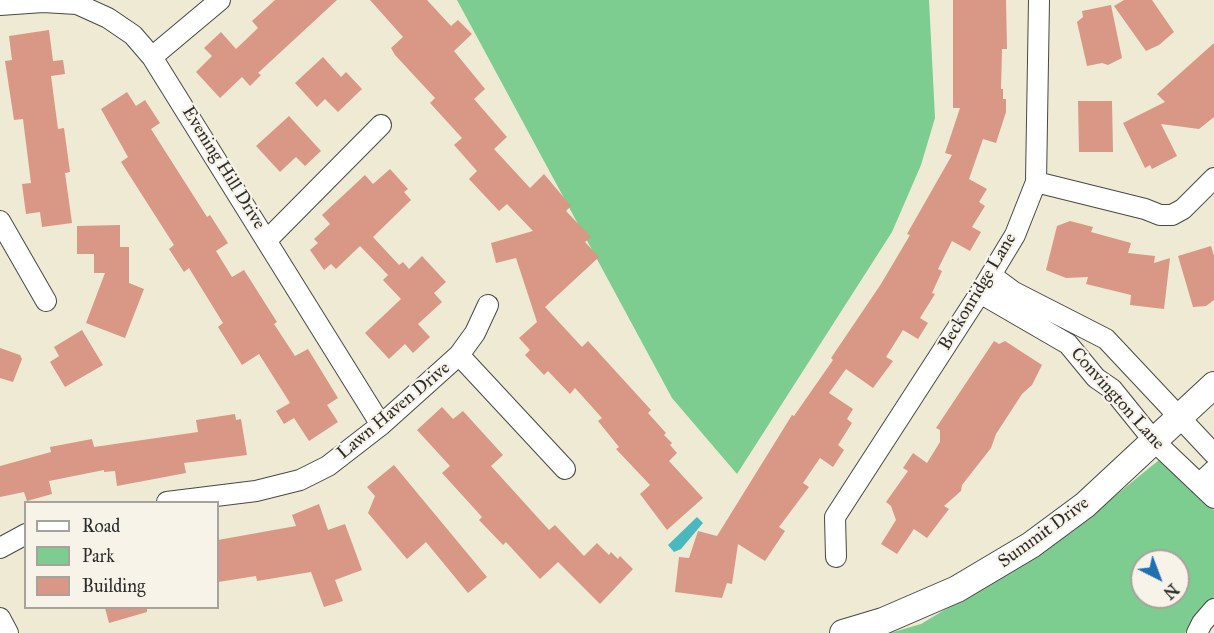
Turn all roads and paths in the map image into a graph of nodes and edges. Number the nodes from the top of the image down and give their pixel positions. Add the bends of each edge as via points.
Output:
1 (220, 0) edge
2 (1039, 0) edge
3 (76, 2) edge
4 (0, 5) edge
5 (152, 57) junction
6 (381, 125) dead end
7 (1214, 178) edge
8 (1036, 182) junction
9 (0, 221) edge
10 (268, 239) junction
11 (991, 275) junction
12 (980, 293) junction
13 (46, 301) dead end
14 (488, 305) dead end
15 (1093, 334) junction
16 (1074, 354) junction
17 (459, 355) junction
18 (1129, 364) junction
19 (1107, 385) junction
20 (1214, 385) edge
21 (1180, 417) junction
22 (381, 426) junction
23 (1154, 441) junction
24 (1214, 454) edge
25 (564, 469) dead end
26 (1214, 470) edge
27 (1199, 484) junction
28 (1214, 498) edge
29 (175, 501) edge
30 (24, 535) edge
31 (0, 548) edge
32 (836, 557) dead end
33 (1214, 609) edge
34 (0, 618) edge
35 (8, 633) edge
36 (843, 633) edge
37 (1197, 633) edge

1 - 5 street
2 - 8 street, Beckonridge Lane
3 - 4 street, Evening Hill Drive
3 - 5 street, Evening Hill Drive via 133,35
5 - 10 street, Evening Hill Drive
6 - 10 street
7 - 8 street via 1172,215
8 - 11 street, Beckonridge Lane via 1015,235
9 - 13 street
10 - 22 street, Evening Hill Drive
11 - 12 street, Beckonridge Lane
11 - 15 street, Convington Lane via 1014,292
12 - 16 street, Convington Lane via 1058,338
12 - 32 street, Beckonridge Lane via 835,517
14 - 17 street, Lawn Haven Drive
15 - 16 street
15 - 18 street, Convington Lane via 1106,339
16 - 19 street, Convington Lane
17 - 22 street, Lawn Haven Drive
17 - 25 street
18 - 19 street
18 - 21 street, Convington Lane
19 - 23 street, Convington Lane
20 - 21 street, Summit Drive
21 - 23 street, Summit Drive
21 - 24 street, Convington Lane
22 - 29 street, Lawn Haven Drive via 328,466 300,480 256,491
23 - 27 street, Convington Lane
23 - 36 street, Summit Drive via 1085,505 990,572 883,621
26 - 27 street
27 - 28 street, Convington Lane
30 - 31 street
33 - 37 street
34 - 35 street

